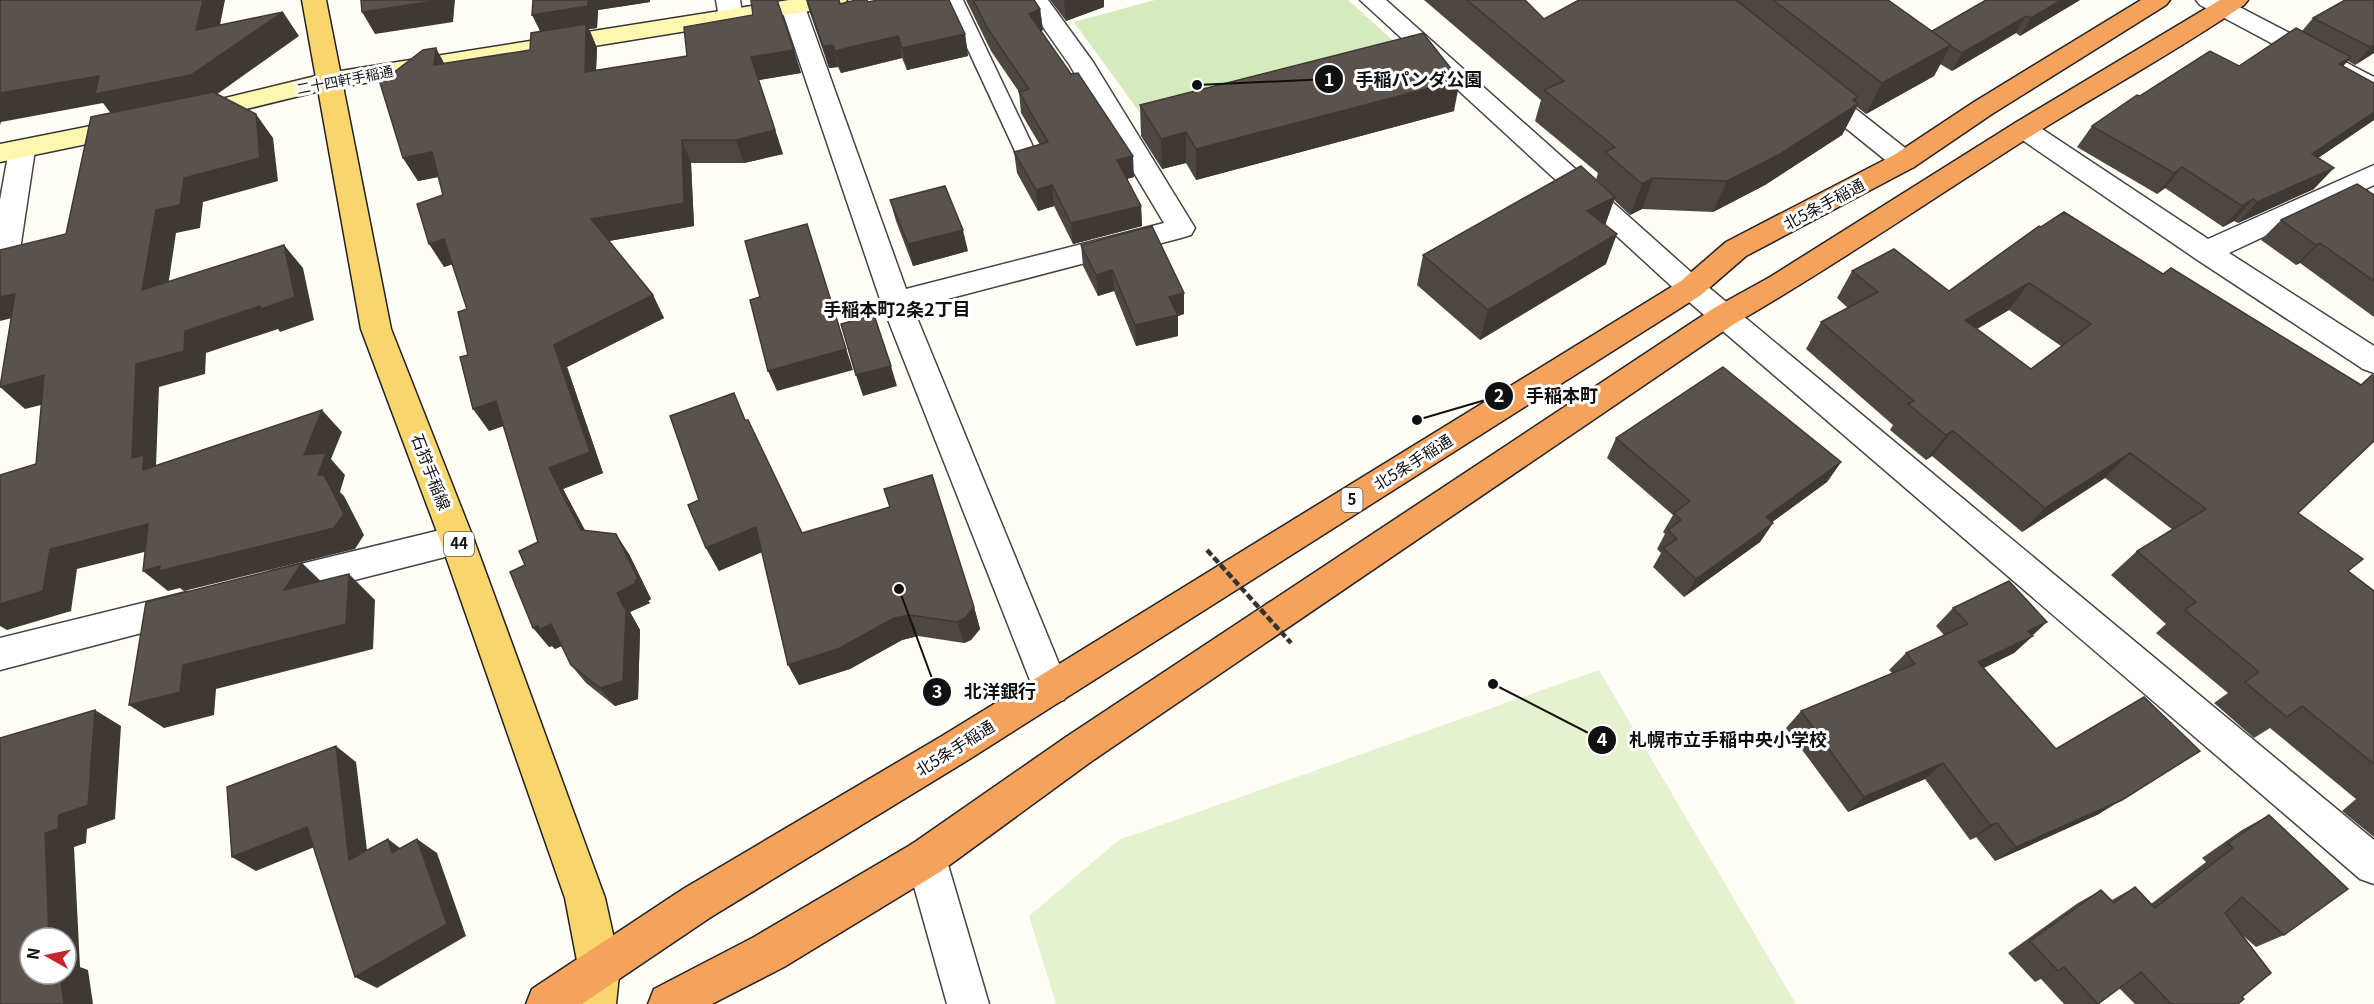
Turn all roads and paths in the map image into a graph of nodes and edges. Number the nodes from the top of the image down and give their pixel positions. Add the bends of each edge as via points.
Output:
1 (314, 0) edge
2 (835, 0) edge
3 (954, 0) edge
4 (1036, 0) edge
5 (1372, 0) edge
6 (2158, 0) edge
7 (2223, 2) edge
8 (793, 7) junction
9 (729, 9) edge
10 (1793, 73) edge
11 (328, 81) junction
12 (2374, 87) edge
13 (2024, 129) junction
14 (11, 151) edge
15 (1026, 153) edge
16 (1905, 161) junction
17 (2374, 174) edge
18 (2206, 252) junction
19 (0, 283) edge
20 (1691, 288) junction
21 (896, 302) junction
22 (1724, 316) junction
23 (2374, 361) edge
24 (457, 540) junction
25 (1207, 550) dead end
26 (1291, 643) dead end
27 (0, 654) edge
28 (1051, 688) junction
29 (926, 858) junction
30 (2374, 865) edge
31 (599, 966) junction
32 (547, 1004) edge
33 (595, 1004) edge
34 (669, 1004) edge
35 (968, 1004) edge

1 - 11 main road, 石狩手稲線 / 44
2 - 8 street, 二十四軒手稲通
3 - 15 lane
4 - 21 street via 1080,62 1180,228
5 - 20 street
6 - 16 highway, 北5条手稲通 / 5
7 - 12 street
7 - 13 highway via 2200,24
8 - 9 street, 二十四軒手稲通
8 - 21 street
9 - 11 street, 二十四軒手稲通
10 - 16 street
11 - 14 street, 二十四軒手稲通 via 161,121
11 - 24 main road, 石狩手稲線 / 44 via 376,329
13 - 18 street
13 - 22 highway
14 - 19 street
16 - 20 highway, 北5条手稲通 / 5 via 1736,249
17 - 18 street
18 - 23 street
20 - 22 street
20 - 28 highway, 北5条手稲通 / 5
21 - 28 street
22 - 29 highway via 1089,742
22 - 30 street
24 - 27 street
24 - 31 main road, 石狩手稲線 / 44 via 585,898
25 - 26 path, bridge
28 - 31 highway, 北5条手稲通 / 5
29 - 34 highway via 769,952
29 - 35 street
31 - 32 highway, 北5条手稲通 / 5
31 - 33 main road, 石狩手稲線 / 44

